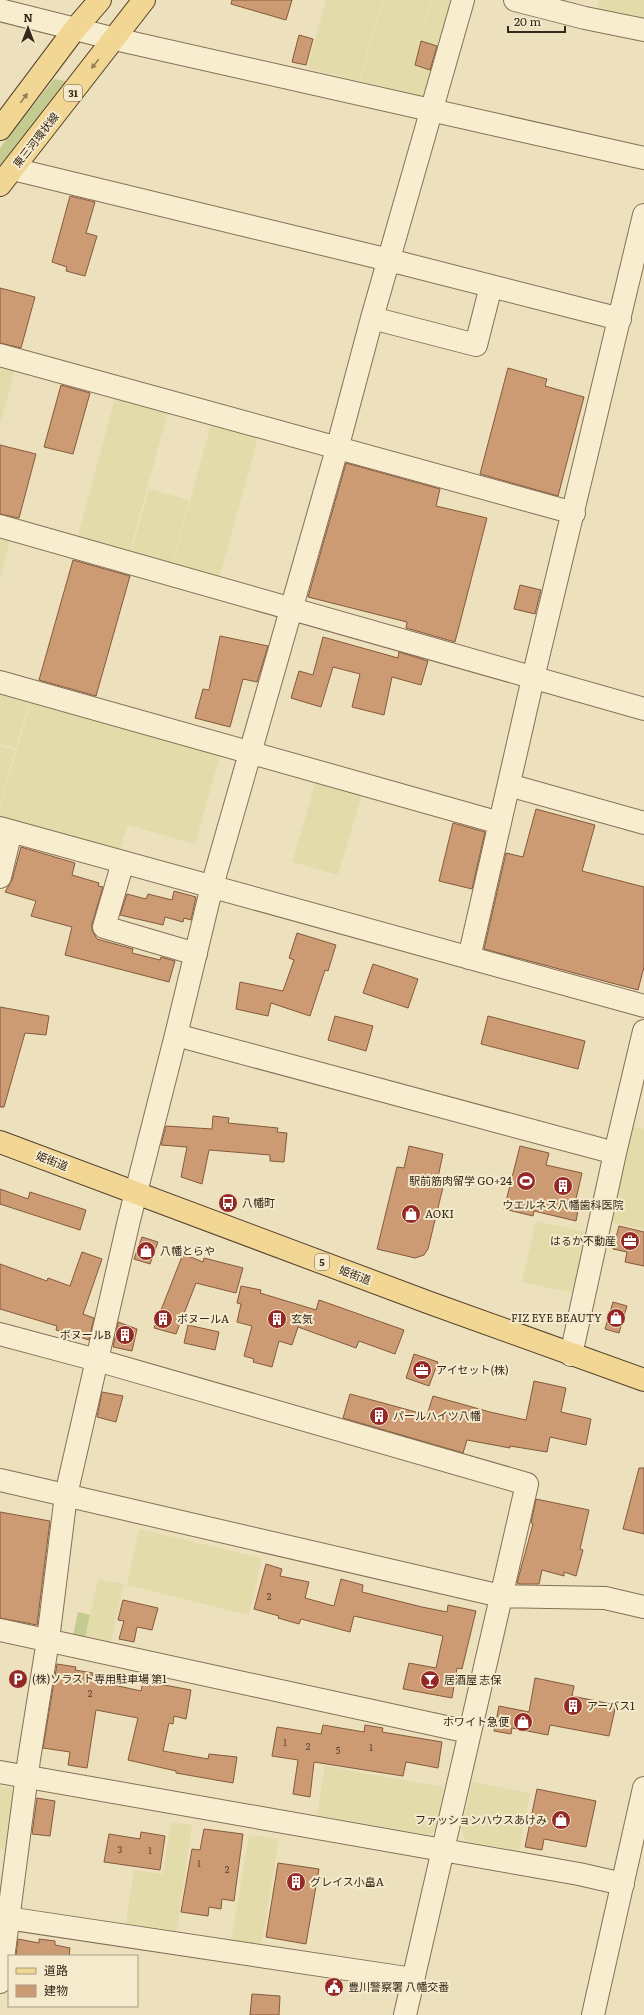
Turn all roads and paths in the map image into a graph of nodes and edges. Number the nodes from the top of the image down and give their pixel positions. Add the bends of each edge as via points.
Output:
1 (100, 0) edge
2 (144, 0) edge
3 (463, 0) edge
4 (516, 0) edge
5 (8, 7) edge
6 (75, 30) junction
7 (644, 30) edge
8 (115, 39) junction
9 (432, 109) junction
10 (0, 129) edge
11 (644, 158) edge
12 (6, 177) edge
13 (644, 215) edge
14 (389, 260) junction
15 (491, 286) junction
16 (372, 318) junction
17 (620, 319) junction
18 (0, 355) edge
19 (337, 449) junction
20 (574, 513) junction
21 (0, 526) edge
22 (290, 609) junction
23 (533, 678) junction
24 (0, 682) edge
25 (644, 709) edge
26 (251, 751) junction
27 (509, 785) junction
28 (500, 823) junction
29 (644, 823) edge
30 (6, 829) edge
31 (123, 862) junction
32 (0, 877) edge
33 (212, 886) junction
34 (196, 954) junction
35 (469, 958) junction
36 (644, 1006) edge
37 (644, 1031) edge
38 (176, 1035) junction
39 (0, 1142) edge
40 (615, 1153) junction
41 (136, 1193) junction
42 (0, 1334) edge
43 (571, 1354) junction
44 (98, 1360) junction
45 (644, 1380) edge
46 (0, 1480) edge
47 (66, 1495) junction
48 (501, 1596) junction
49 (644, 1607) edge
50 (0, 1630) edge
51 (48, 1640) junction
52 (469, 1732) junction
53 (0, 1772) edge
54 (26, 1777) junction
55 (644, 1788) edge
56 (442, 1850) junction
57 (623, 1884) junction
58 (5, 1917) edge
59 (0, 1982) edge
60 (409, 1997) edge
61 (397, 2015) edge
62 (593, 2015) edge

1 - 6 main road
2 - 8 main road, 東三河環状線 / 31
3 - 9 street
4 - 7 street
5 - 6 street
6 - 8 street
10 -> 6 main road
8 - 9 street
8 -> 12 main road, 東三河環状線 / 31
9 - 11 street
9 - 14 street
12 - 14 street
13 - 17 street
14 - 15 street
14 - 16 street
15 - 16 street via 476,345
15 - 17 street
16 - 19 street
17 - 20 street
18 - 19 street
19 - 20 street
19 - 22 street
20 - 23 street
21 - 22 street
22 - 23 street
22 - 26 street
23 - 25 street
23 - 27 street
24 - 26 street
26 - 28 street
26 - 33 street
27 - 28 street
27 - 29 street
28 - 35 street
30 - 31 street
30 - 32 street
31 - 33 street
31 - 34 street via 104,927
33 - 34 street
33 - 35 street
34 - 38 street
35 - 36 street
37 - 40 street
38 - 40 street
38 - 41 street
39 - 41 main road, 姫街道 / 5
40 - 43 street
41 - 43 main road, 姫街道 / 5
41 - 44 street
42 - 44 street
43 - 45 main road, 姫街道 / 5
44 - 47 street
44 - 48 street via 527,1484
46 - 47 street
47 - 48 street
47 - 51 street
48 - 49 street via 605,1598
48 - 52 street
50 - 51 street
51 - 52 street
51 - 54 street
52 - 56 street
53 - 54 street
54 - 56 street
54 - 58 street
55 - 57 street
56 - 57 street
56 - 60 street
57 - 62 street
58 - 59 street
58 - 60 street
60 - 61 street

